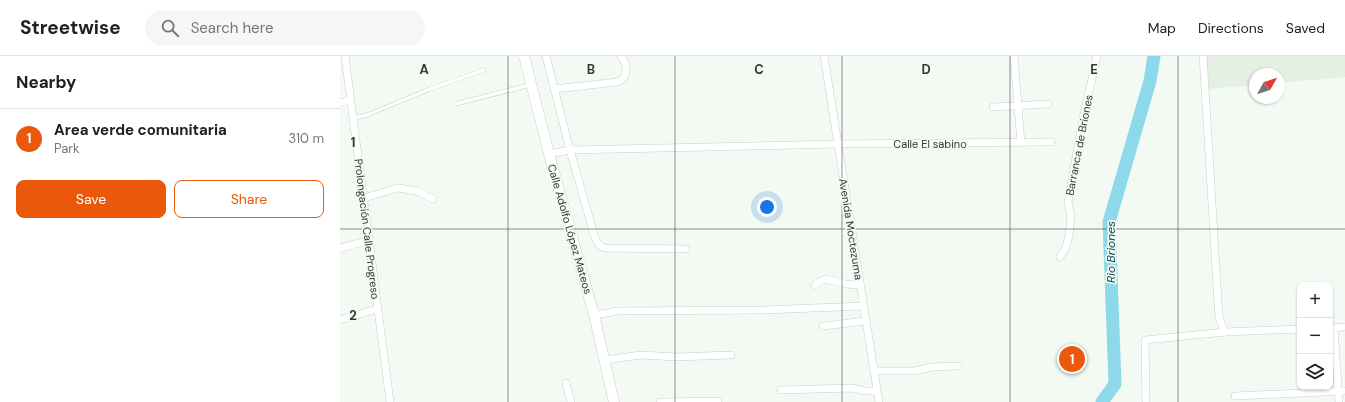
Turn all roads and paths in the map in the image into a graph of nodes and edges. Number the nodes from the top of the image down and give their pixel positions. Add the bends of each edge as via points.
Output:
1 (345, 56) edge
2 (524, 56) edge
3 (546, 56) edge
4 (621, 56) edge
5 (824, 56) edge
6 (1014, 56) edge
7 (1097, 56) edge
8 (1203, 56) edge
9 (484, 70) dead end
10 (532, 84) junction
11 (554, 89) junction
12 (351, 100) junction
13 (340, 103) edge
14 (455, 104) dead end
15 (1048, 104) dead end
16 (1018, 106) junction
17 (993, 107) dead end
18 (352, 118) junction
19 (1051, 142) dead end
20 (1021, 143) junction
21 (838, 144) junction
22 (570, 150) junction
23 (549, 154) junction
24 (364, 198) junction
25 (433, 199) dead end
26 (370, 240) junction
27 (340, 248) edge
28 (686, 249) dead end
29 (1060, 257) dead end
30 (860, 285) junction
31 (815, 286) dead end
32 (864, 306) junction
33 (377, 309) junction
34 (594, 315) junction
35 (340, 320) edge
36 (866, 321) junction
37 (823, 326) dead end
38 (1345, 327) edge
39 (1333, 328) edge
40 (1297, 329) edge
41 (1225, 332) junction
42 (1333, 334) edge
43 (731, 355) dead end
44 (605, 360) junction
45 (958, 366) dead end
46 (874, 371) junction
47 (566, 382) dead end
48 (781, 390) dead end
49 (877, 391) junction
50 (1342, 392) edge
51 (1235, 396) dead end
52 (718, 401) dead end
53 (390, 402) edge
54 (571, 402) edge
55 (614, 402) edge
56 (660, 402) edge
57 (879, 402) edge
58 (1146, 402) edge
59 (1339, 402) edge

1 - 12 street, Prolongación Calle Progreso
2 - 10 main road, Calle Adolfo López Mateos
3 - 11 street
4 - 11 street via 624,59 626,74 618,82
5 - 21 street, Avenida Moctezuma
6 - 16 street
7 - 29 street, Barranca de Briones via 1068,202 1071,217 1069,235
8 - 41 street via 1219,318
9 - 18 lane via 367,115
10 - 14 lane
10 - 23 main road, Calle Adolfo López Mateos
11 - 22 street
12 - 13 street
12 - 18 street, Prolongación Calle Progreso
15 - 16 street
16 - 17 street
16 - 20 street
18 - 24 street, Prolongación Calle Progreso
19 - 20 street, Calle El sabino
20 - 21 street, Calle El sabino
21 - 22 street, Calle El sabino
21 - 30 street, Avenida Moctezuma
22 - 23 street, Calle El sabino
22 - 28 street via 600,246
23 - 34 main road, Calle Adolfo López Mateos
24 - 25 street via 398,188 417,191
24 - 26 street, Prolongación Calle Progreso
26 - 27 street
26 - 33 street, Prolongación Calle Progreso
30 - 31 street via 826,279
30 - 32 street, Avenida Moctezuma
32 - 34 street via 618,311
32 - 36 street, Avenida Moctezuma
33 - 35 street
33 - 53 street, Prolongación Calle Progreso
34 - 44 main road, Calle Adolfo López Mateos
36 - 37 street
36 - 46 street, Avenida Moctezuma
38 - 39 street
40 - 41 street
41 - 58 street via 1145,340
42 - 50 street
43 - 44 street via 641,355
44 - 55 main road, Calle Adolfo López Mateos
45 - 46 street via 914,371
46 - 49 street, Avenida Moctezuma
47 - 54 street
48 - 49 street via 852,388
49 - 57 street, Avenida Moctezuma
50 - 51 street
50 - 59 street
52 - 56 street

